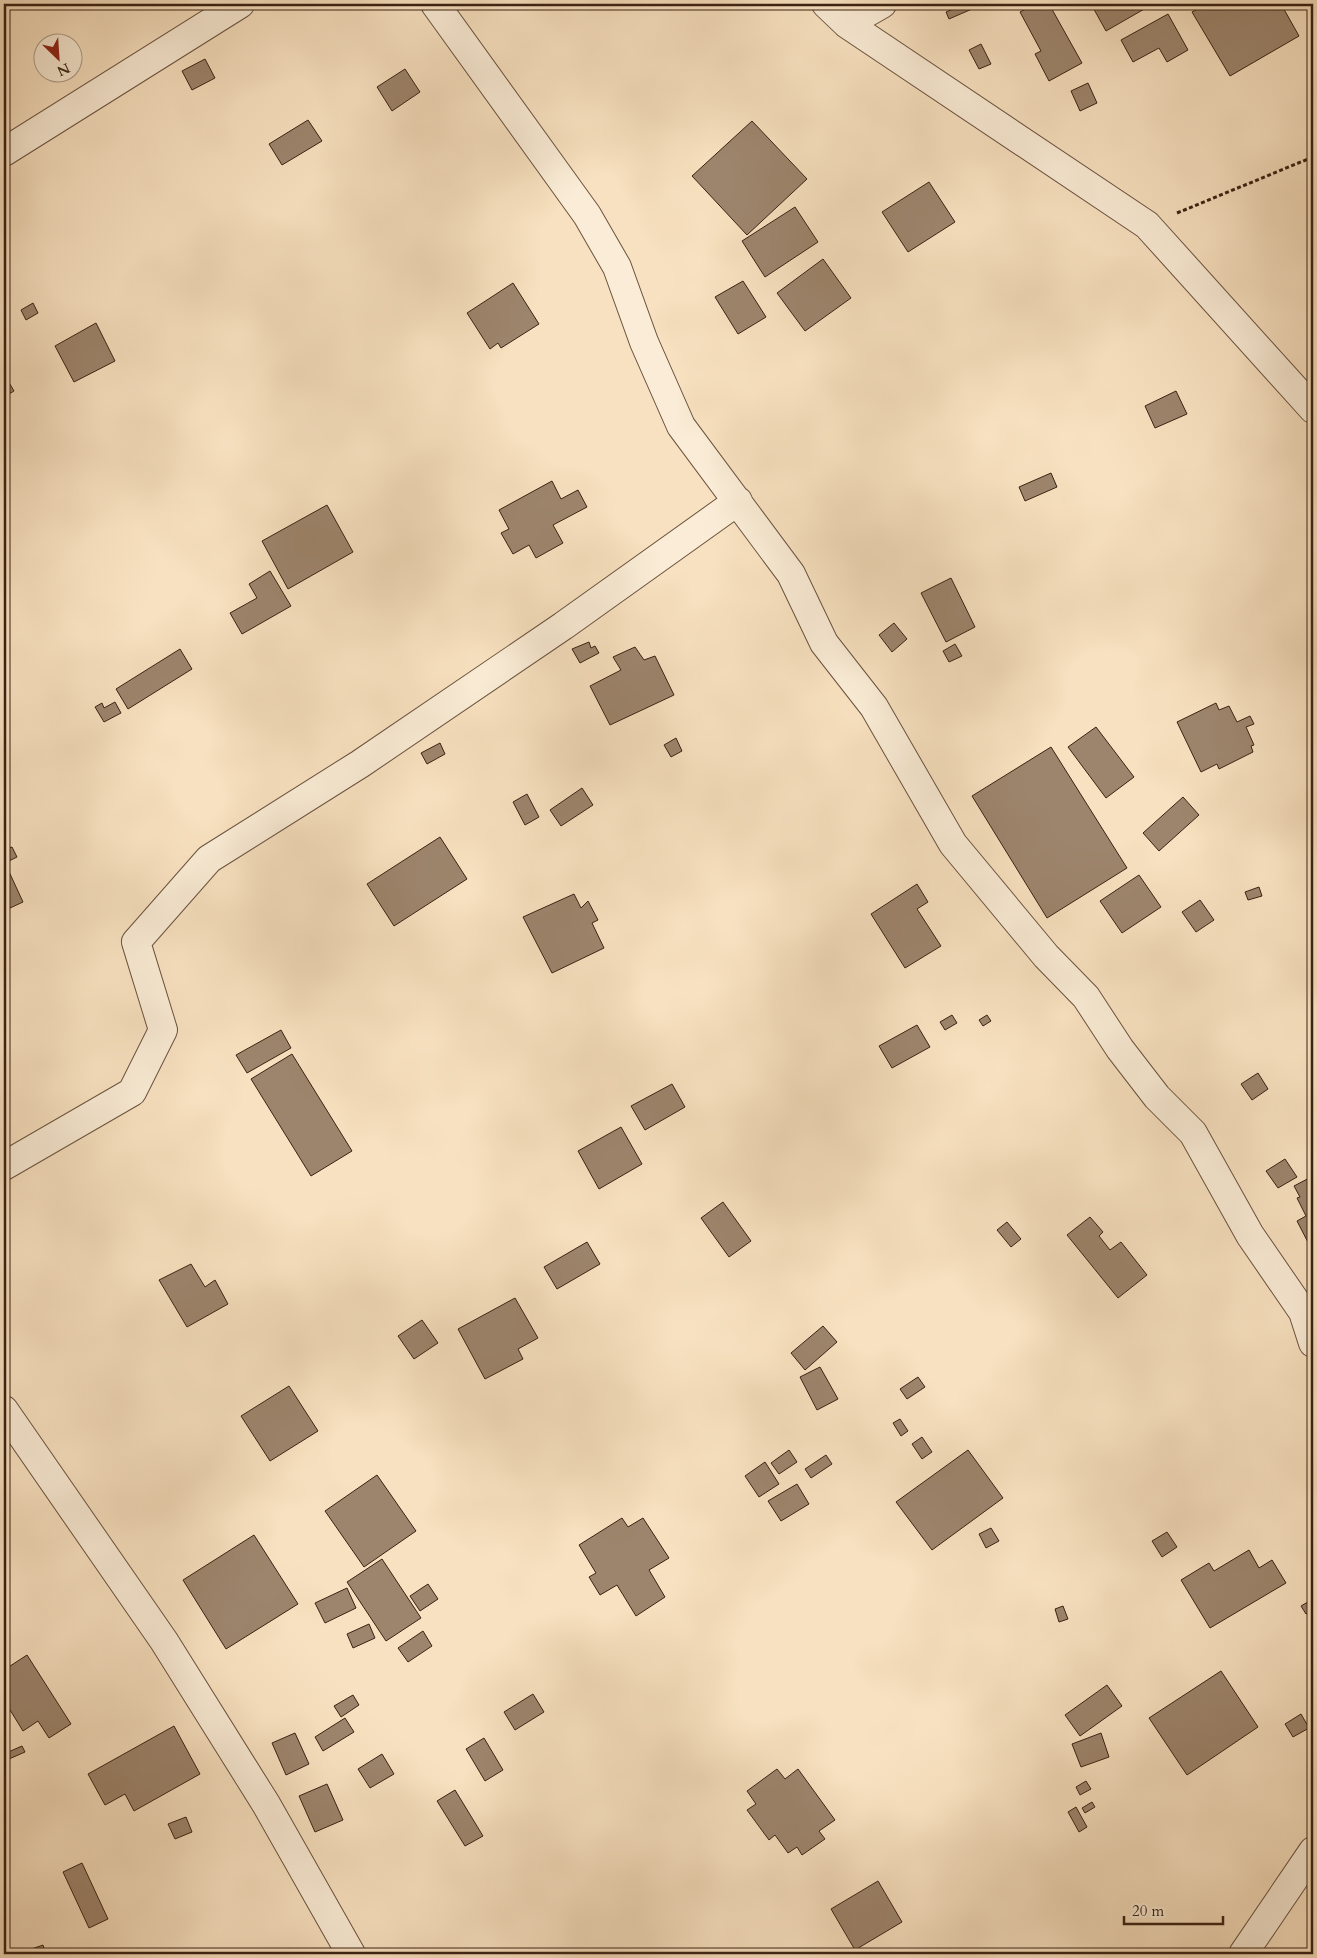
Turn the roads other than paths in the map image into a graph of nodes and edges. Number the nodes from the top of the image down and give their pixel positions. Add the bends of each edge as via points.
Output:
1 (240, 4) edge
2 (435, 4) edge
3 (826, 4) edge
4 (882, 4) edge
5 (847, 24) junction
6 (4, 152) edge
7 (1313, 409) edge
8 (738, 501) junction
9 (4, 1166) edge
10 (1313, 1343) edge
11 (4, 1410) edge
12 (1313, 1851) edge
13 (351, 1954) edge
14 (1243, 1954) edge

1 - 6 street
2 - 8 street via 587,215 617,267 644,342 682,426
3 - 5 street
4 - 5 street
5 - 7 street via 1147,225
8 - 9 street via 563,626 360,764 210,859 136,942 163,1030 132,1092
8 - 10 street via 791,574 824,643 874,707 953,844 1046,956 1086,997 1157,1097 1193,1133 1250,1235 1303,1312
11 - 13 street via 164,1641 266,1804
12 - 14 street

